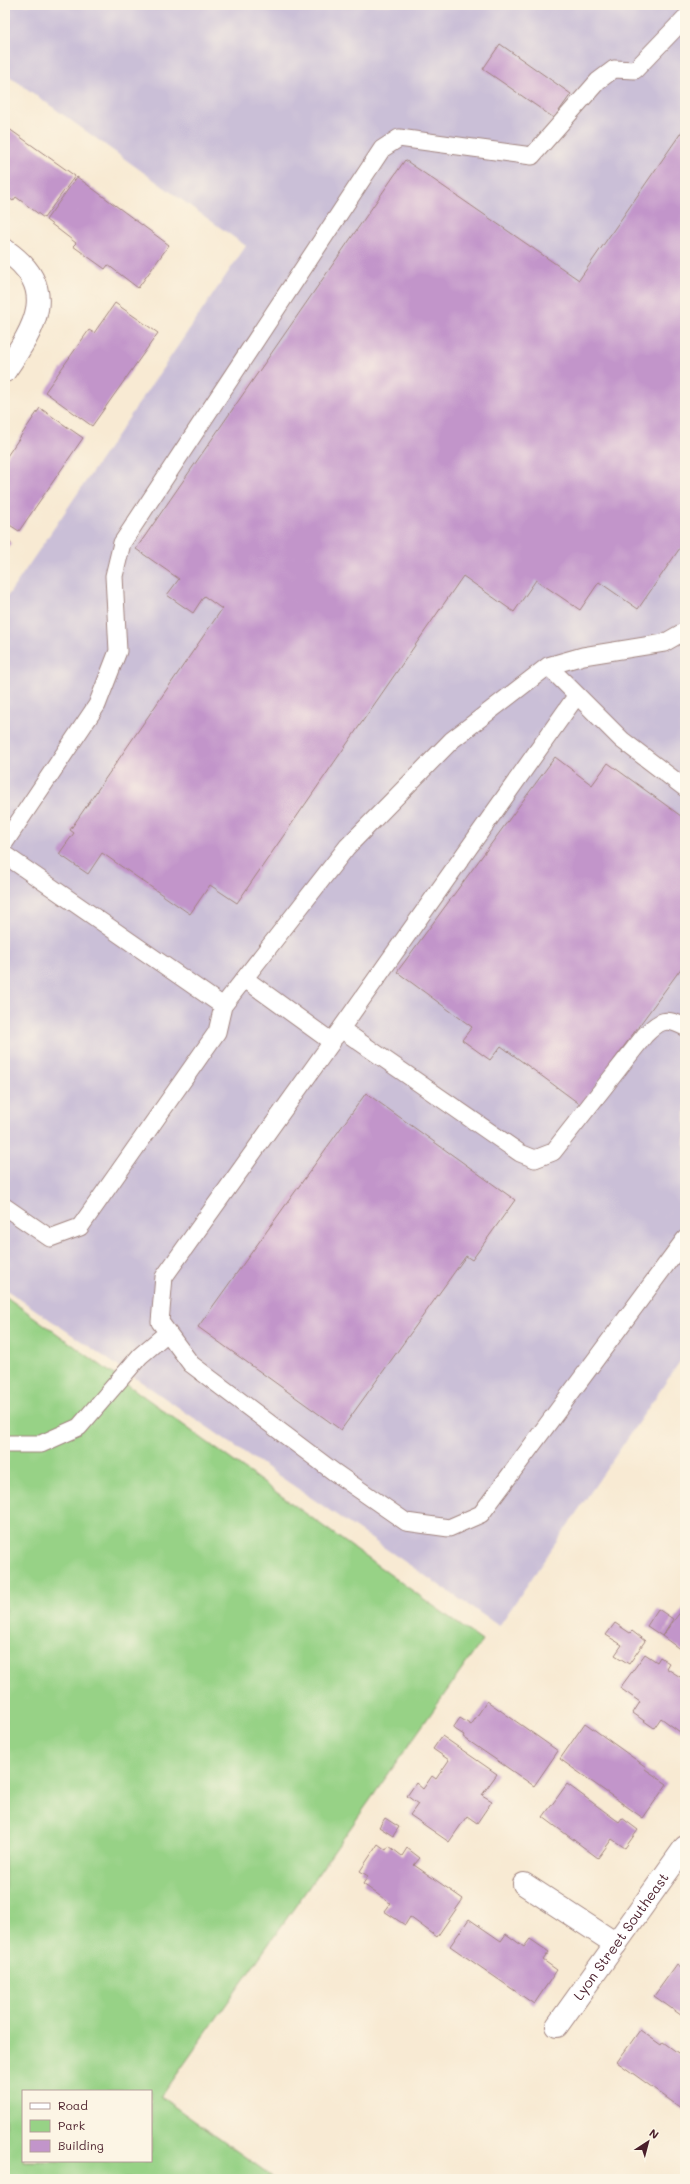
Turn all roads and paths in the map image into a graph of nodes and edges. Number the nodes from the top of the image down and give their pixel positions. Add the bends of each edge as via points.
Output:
1 (685, 18) edge
2 (5, 250) edge
3 (5, 372) edge
4 (685, 630) edge
5 (548, 666) junction
6 (577, 695) junction
7 (685, 788) edge
8 (5, 842) edge
9 (5, 855) edge
10 (245, 979) junction
11 (223, 1006) junction
12 (685, 1027) edge
13 (342, 1028) junction
14 (332, 1042) junction
15 (5, 1207) edge
16 (685, 1239) edge
17 (168, 1333) junction
18 (5, 1444) edge
19 (685, 1847) edge
20 (524, 1884) dead end
21 (616, 1944) junction
22 (557, 2026) dead end

1 - 8 lane via 635,70 614,68 598,81 532,156 399,138 382,149 122,543 114,576 118,651 97,705
2 - 3 street via 20,260 33,276 39,297 36,317 19,352
4 - 5 lane via 664,643 583,656
5 - 6 lane
5 - 10 lane via 452,740 347,848
6 - 7 lane via 622,740
6 - 13 lane
9 - 11 lane
10 - 11 lane
10 - 14 lane
11 - 15 lane via 217,1032 80,1227 50,1238
12 - 13 lane via 673,1021 658,1022 553,1152 535,1160 520,1153
13 - 14 lane
14 - 17 lane via 164,1277 160,1322
16 - 17 lane via 481,1514 449,1528 406,1522 334,1472 191,1364
17 - 18 lane via 140,1356 79,1427 41,1444
19 - 21 street, Lyon Street Southeast
20 - 21 street
21 - 22 street, Lyon Street Southeast

